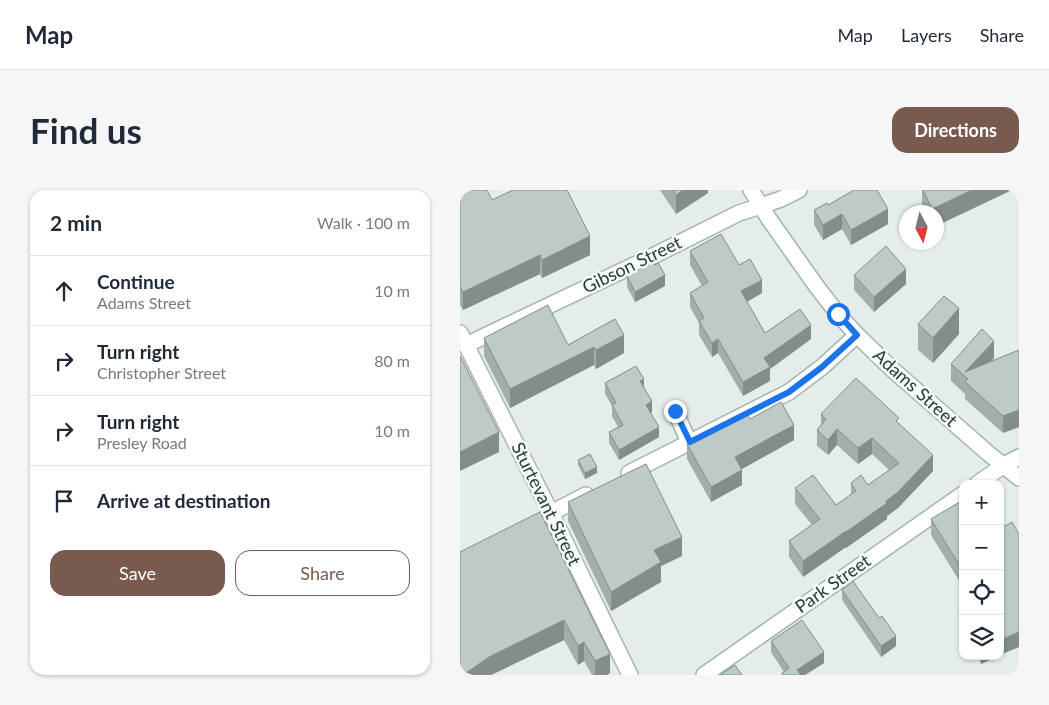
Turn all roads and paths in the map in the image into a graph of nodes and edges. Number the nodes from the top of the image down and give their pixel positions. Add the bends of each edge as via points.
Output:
1 (750, 190) edge
2 (800, 190) edge
3 (761, 206) junction
4 (857, 335) junction
5 (463, 339) edge
6 (675, 411) dead end
7 (690, 442) junction
8 (1019, 458) edge
9 (1004, 465) junction
10 (620, 477) edge
11 (1019, 478) edge
12 (983, 480) edge
13 (603, 486) edge
14 (959, 497) edge
15 (551, 512) junction
16 (630, 675) edge
17 (704, 675) edge

1 - 3 street, Adams Street
2 - 3 street, Gibson Street
3 - 4 street, Adams Street via 817,287
3 - 5 street, Gibson Street via 738,213 644,260
4 - 7 street via 789,392
4 - 9 street, Adams Street
5 - 15 street, Sturtevant Street
6 - 7 street
7 - 10 street
8 - 9 street
9 - 11 street, Adams Street
9 - 12 street
13 - 15 street
14 - 17 street, Park Street
15 - 16 street, Sturtevant Street

